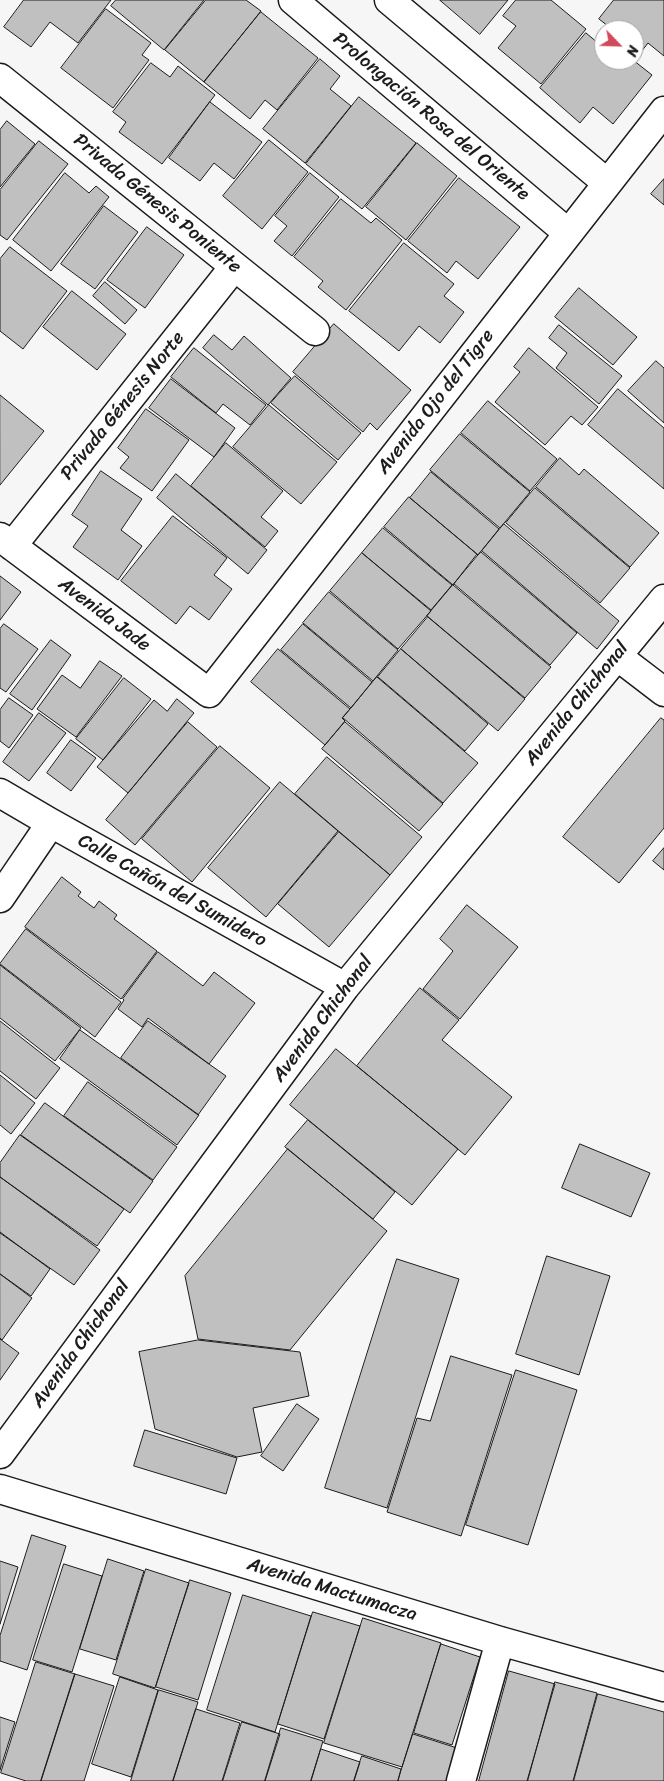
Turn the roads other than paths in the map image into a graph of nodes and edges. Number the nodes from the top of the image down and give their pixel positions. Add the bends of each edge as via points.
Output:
1 (293, 0) edge
2 (389, 0) edge
3 (0, 78) edge
4 (664, 111) edge
5 (607, 184) junction
6 (568, 233) junction
7 (234, 267) junction
8 (314, 331) dead end
9 (6, 542) edge
10 (664, 599) edge
11 (617, 656) junction
12 (664, 692) edge
13 (209, 693) joint
14 (0, 793) edge
15 (50, 823) junction
16 (0, 898) edge
17 (345, 987) junction
18 (0, 1454) edge
19 (0, 1490) edge
20 (500, 1641) junction
21 (664, 1687) edge
22 (461, 1781) edge

1 - 6 street, Prolongación Rosa del Oriente
2 - 5 street
3 - 7 street, Privada Génesis Poniente
4 - 5 street, Avenida Ojo del Tigre
5 - 6 street, Avenida Ojo del Tigre
6 - 13 street, Avenida Ojo del Tigre
7 - 8 street, Privada Génesis Poniente
7 - 9 street, Privada Génesis Norte
9 - 13 street, Avenida Jade
10 - 11 street, Avenida Chichonal
11 - 12 street
11 - 17 street, Avenida Chichonal
14 - 15 street, Calle Cañón del Sumidero
15 - 16 street
15 - 17 street, Calle Cañón del Sumidero
17 - 18 street, Avenida Chichonal
19 - 20 street, Avenida Mactumacza
20 - 21 street, Avenida Mactumacza
20 - 22 street

